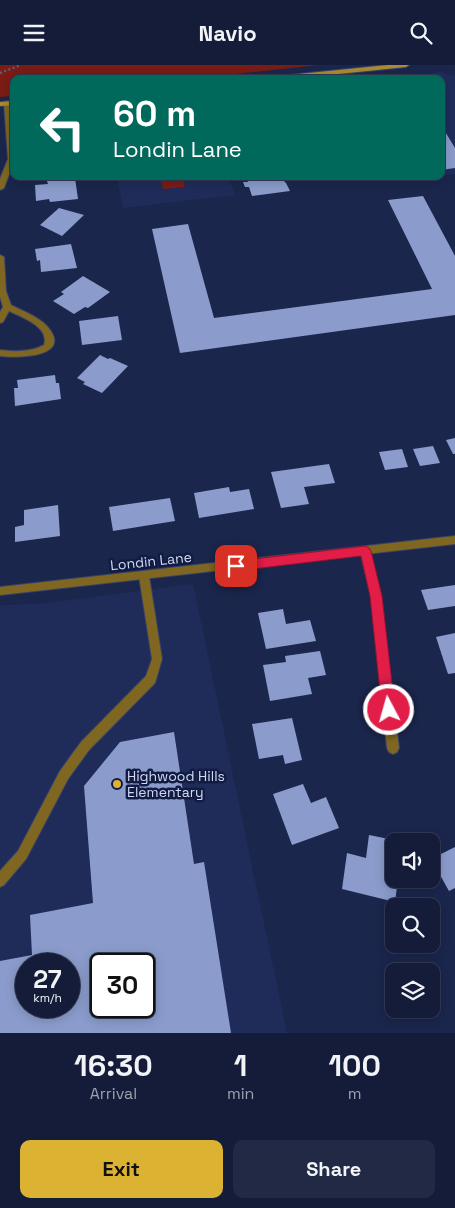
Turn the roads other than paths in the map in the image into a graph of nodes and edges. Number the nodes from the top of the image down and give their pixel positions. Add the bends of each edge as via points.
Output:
1 (406, 65) edge
2 (308, 75) edge
3 (7, 103) edge
4 (10, 145) edge
5 (10, 162) edge
6 (0, 188) edge
7 (0, 257) edge
8 (7, 307) junction
9 (0, 320) edge
10 (0, 353) edge
11 (455, 541) edge
12 (365, 551) junction
13 (144, 576) junction
14 (0, 591) edge
15 (393, 747) dead end
16 (0, 881) edge

1 - 2 main road
3 - 4 street
5 - 6 street
7 - 8 street via 2,291
8 - 9 street
8 - 10 street via 41,325 49,334 50,341 48,347 41,350
11 - 12 street, Londin Lane
12 - 13 street, Londin Lane
12 - 15 street via 376,596
13 - 14 street, Londin Lane
13 - 16 street via 156,659 151,679 85,745 64,775 22,855

